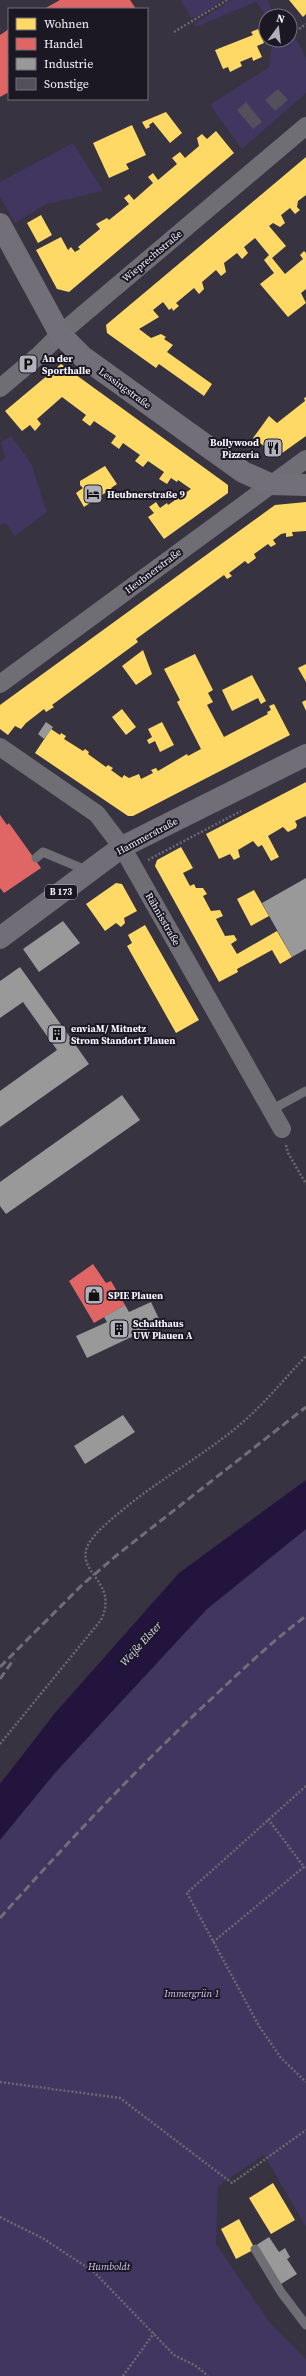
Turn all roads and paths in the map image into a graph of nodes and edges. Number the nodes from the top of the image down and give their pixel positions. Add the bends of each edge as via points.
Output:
1 (227, 0) edge
2 (306, 24) edge
3 (300, 29) dead end
4 (174, 32) dead end
5 (306, 126) edge
6 (0, 224) edge
7 (60, 334) junction
8 (0, 388) edge
9 (306, 459) edge
10 (270, 484) junction
11 (306, 485) edge
12 (0, 684) edge
13 (0, 747) edge
14 (306, 755) edge
15 (244, 809) dead end
16 (122, 847) junction
17 (36, 858) dead end
18 (134, 868) junction
19 (89, 872) junction
20 (0, 938) edge
21 (306, 1091) edge
22 (271, 1110) junction
23 (282, 1129) joint
24 (306, 1184) edge
25 (306, 1356) edge
26 (0, 1744) edge
27 (306, 1786) edge
28 (268, 1819) junction
29 (214, 1942) junction
30 (0, 2082) edge
31 (306, 2082) edge
32 (306, 2130) edge
33 (0, 2217) edge
34 (255, 2249) dead end
35 (306, 2325) edge
36 (154, 2333) junction
37 (123, 2376) edge
38 (208, 2376) edge

1 - 4 path
2 - 3 path
5 - 7 street, Wieprechtstraße
6 - 7 main road, Lessingstraße
7 - 8 street, Wieprechtstraße
7 - 10 main road, Lessingstraße via 83,357 243,472
9 - 10 street, Heubnerstraße
10 - 11 main road, Lessingstraße
10 - 12 street, Heubnerstraße
13 - 16 street, Rähnisstraße via 97,814
14 - 16 main road, Hammerstraße / B 173
15 - 18 path
16 - 18 street, Rähnisstraße
16 - 19 main road, Hammerstraße / B 173
17 - 19 lane via 43,852
18 - 22 street, Rähnisstraße
19 - 20 main road, Hammerstraße / B 173
21 - 22 lane
22 - 23 street, Rähnisstraße
23 - 24 path via 288,1153
25 - 26 path via 242,1422 137,1497 93,1537 87,1548 86,1557 87,1566 103,1586 106,1605 101,1620
27 - 28 path
28 - 29 path via 187,1893
28 - 29 path via 304,1867
29 - 31 path via 259,2026 281,2058
30 - 32 path via 120,2098 232,2183
33 - 36 path via 44,2239 94,2272
34 - 35 lane via 281,2292
36 - 37 path
36 - 38 path via 174,2355 196,2366

